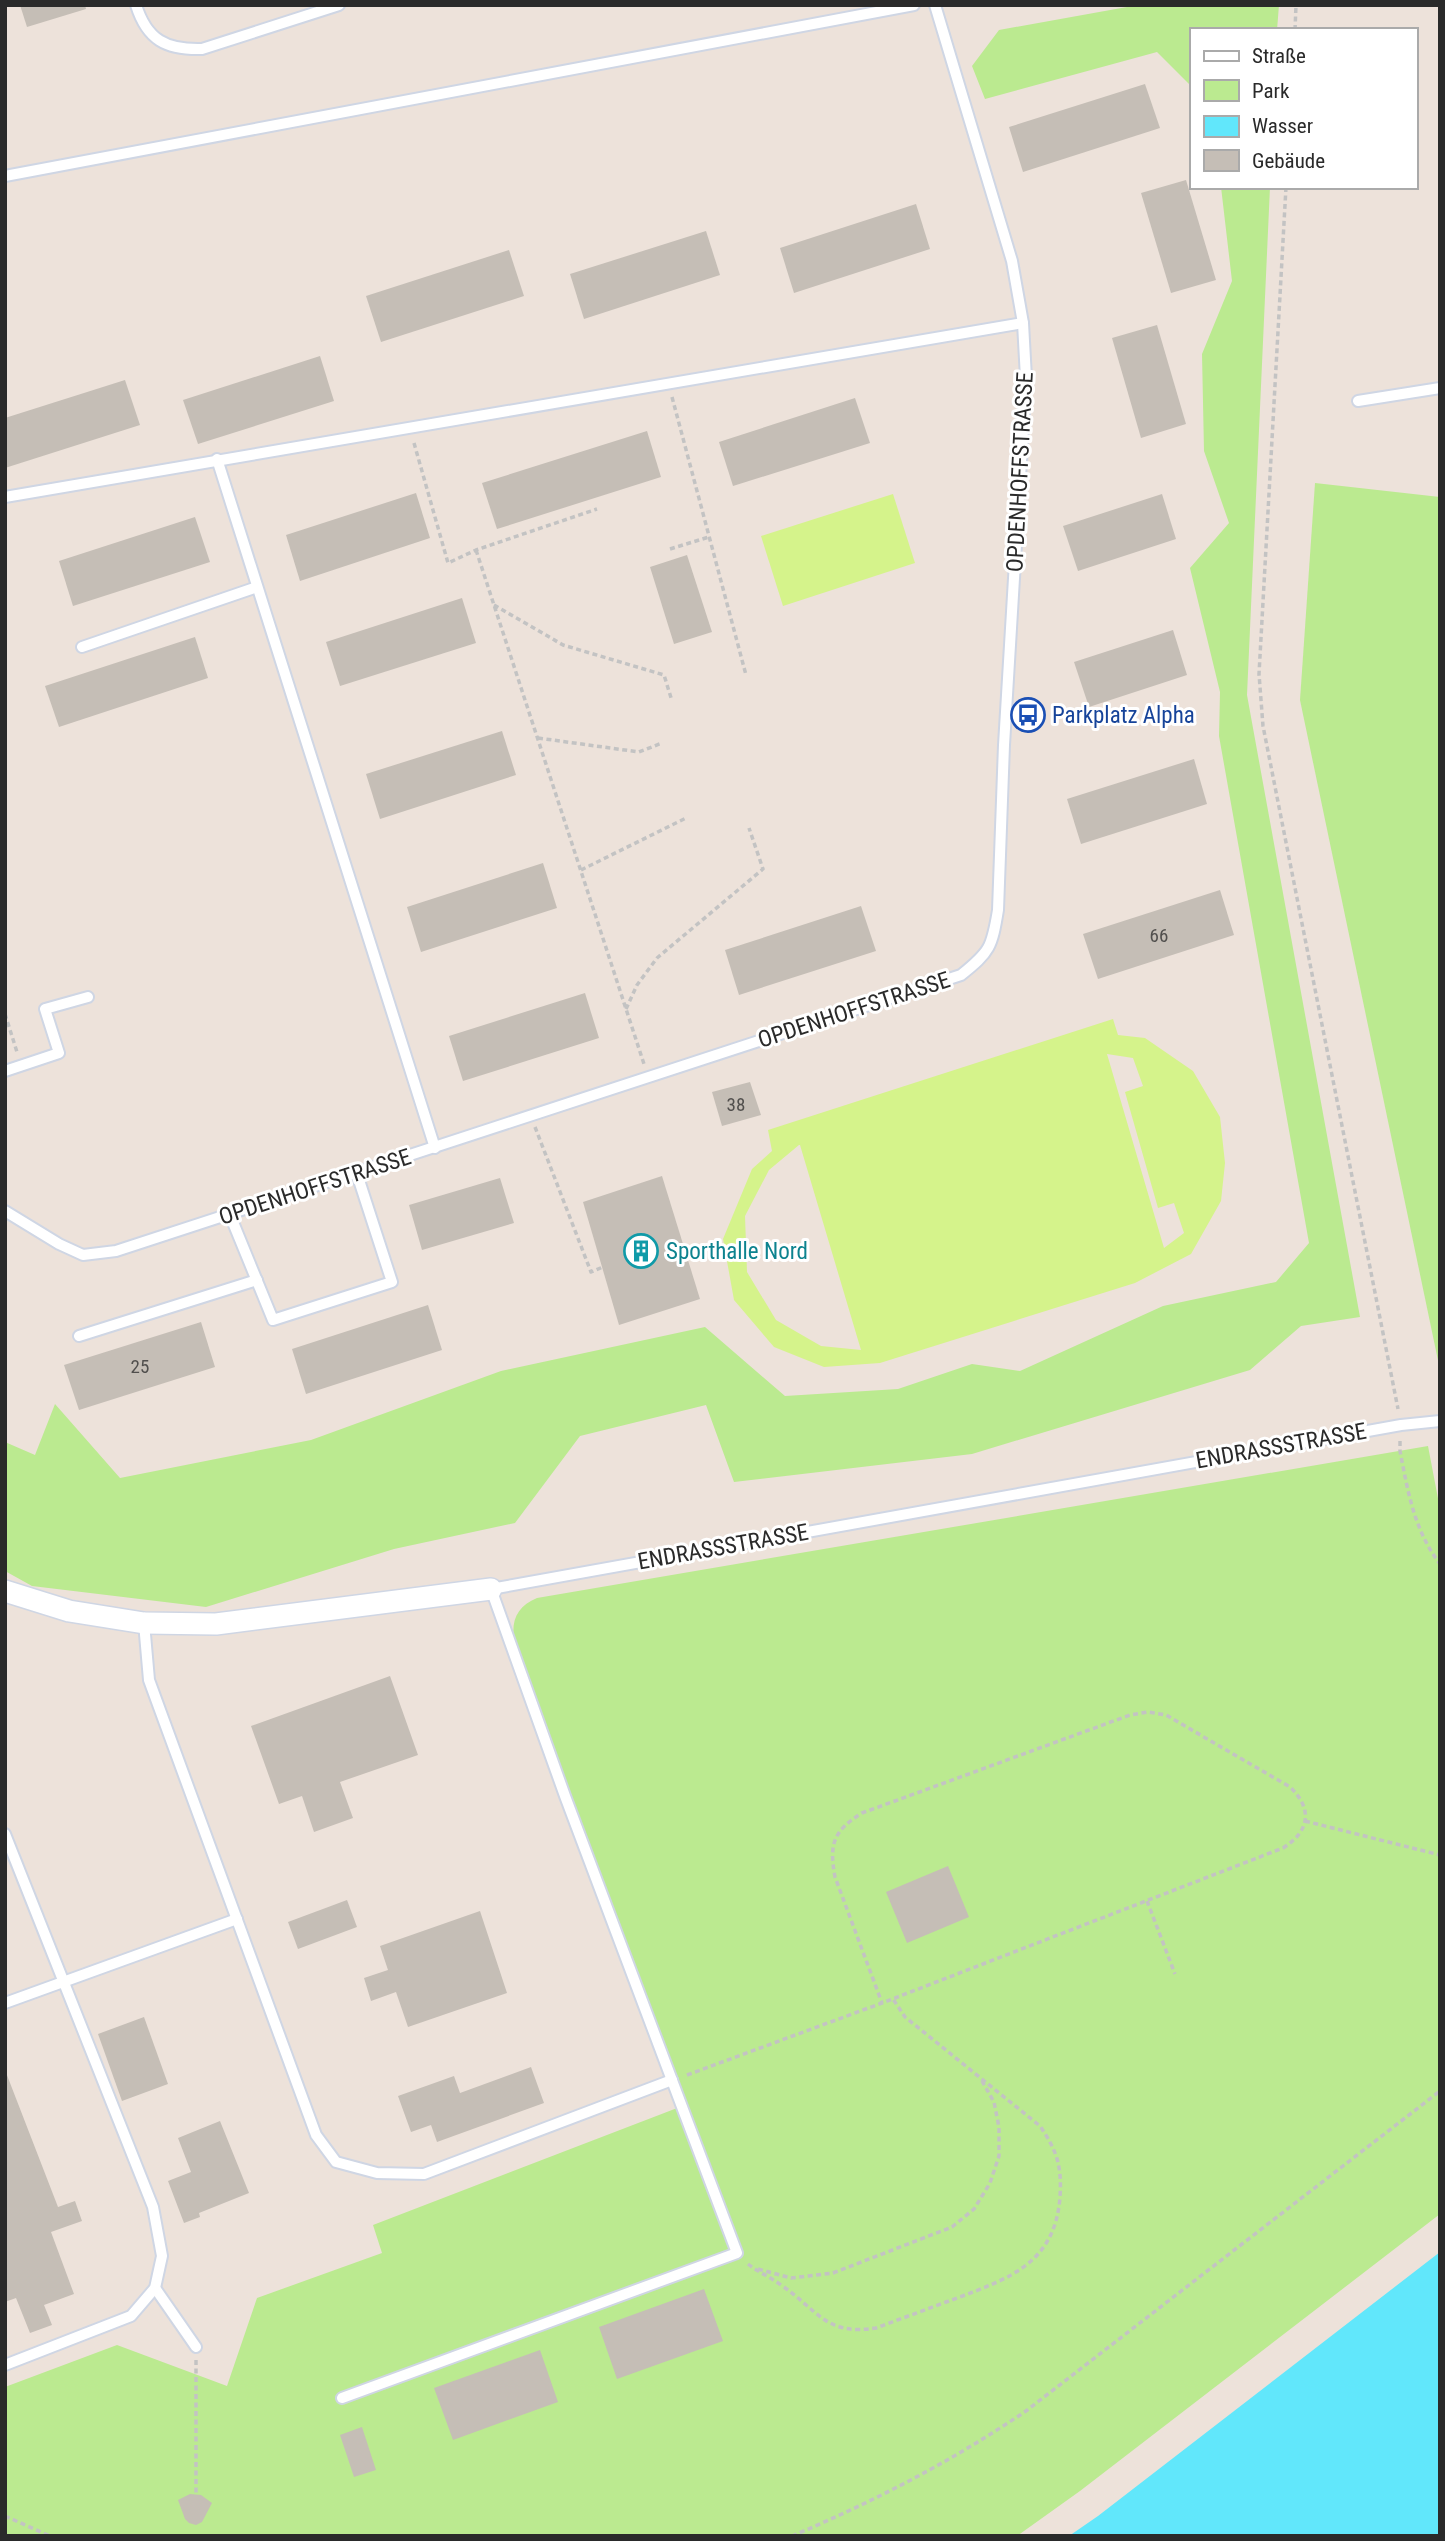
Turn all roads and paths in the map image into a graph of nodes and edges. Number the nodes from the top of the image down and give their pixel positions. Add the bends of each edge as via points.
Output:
1 (136, 5) edge
2 (340, 5) edge
3 (914, 5) edge
4 (935, 5) edge
5 (1296, 5) edge
6 (1295, 28) edge
7 (5, 176) edge
8 (1286, 189) edge
9 (1023, 323) junction
10 (668, 382) junction
11 (1440, 388) edge
12 (1358, 401) dead end
13 (412, 427) junction
14 (217, 459) junction
15 (5, 497) edge
16 (597, 509) dead end
17 (709, 537) junction
18 (476, 550) junction
19 (670, 550) dead end
20 (257, 587) junction
21 (494, 605) junction
22 (82, 648) dead end
23 (746, 676) dead end
24 (672, 701) dead end
25 (537, 738) junction
26 (663, 743) dead end
27 (686, 818) dead end
28 (749, 828) dead end
29 (581, 870) junction
30 (88, 997) dead end
31 (626, 1009) junction
32 (5, 1014) edge
33 (22, 1066) junction
34 (5, 1071) edge
35 (648, 1077) junction
36 (530, 1116) junction
37 (435, 1148) junction
38 (357, 1174) junction
39 (5, 1211) edge
40 (230, 1215) junction
41 (603, 1267) dead end
42 (257, 1280) junction
43 (79, 1336) dead end
44 (1440, 1421) edge
45 (1401, 1425) junction
46 (1440, 1564) edge
47 (491, 1589) junction
48 (5, 1591) edge
49 (144, 1623) junction
50 (1305, 1821) junction
51 (5, 1834) edge
52 (1440, 1855) edge
53 (1147, 1901) junction
54 (237, 1919) junction
55 (1175, 1974) dead end
56 (65, 1981) junction
57 (893, 1999) junction
58 (882, 2003) junction
59 (5, 2004) edge
60 (976, 2074) junction
61 (672, 2080) junction
62 (1440, 2091) edge
63 (737, 2253) junction
64 (750, 2266) junction
65 (155, 2288) junction
66 (196, 2347) joint
67 (5, 2365) edge
68 (342, 2398) dead end
69 (196, 2495) dead end
70 (5, 2516) edge
71 (50, 2536) edge
72 (792, 2536) edge

1 - 2 lane via 152,36 183,49 202,48
3 - 7 lane
4 - 9 lane, OPDENHOFFSTRASSE via 1012,261
5 - 6 path
8 - 45 path via 1260,700
9 - 10 lane
9 - 35 lane, OPDENHOFFSTRASSE via 1026,378 994,937 983,957 961,975
10 - 13 lane
10 - 17 path
11 - 12 lane
13 - 14 lane
13 - 18 path via 448,563
14 - 15 lane
14 - 20 lane
16 - 18 path
17 - 19 path
17 - 23 path
18 - 21 path
20 - 22 lane
20 - 37 lane
21 - 24 path via 563,645 663,675
21 - 25 path
25 - 26 path via 639,752
25 - 29 path
27 - 29 path
28 - 31 path via 763,869 657,958
29 - 31 path
30 - 33 lane via 45,1009 59,1053
31 - 35 path
32 - 33 path
33 - 34 lane
35 - 36 lane, OPDENHOFFSTRASSE
36 - 37 lane, OPDENHOFFSTRASSE
36 - 41 path via 591,1272
37 - 38 lane, OPDENHOFFSTRASSE
38 - 40 lane, OPDENHOFFSTRASSE
38 - 42 lane via 392,1282 273,1320
39 - 40 lane, OPDENHOFFSTRASSE via 83,1255 116,1251
40 - 42 lane
42 - 43 lane
44 - 45 lane, ENDRASSSTRASSE
45 - 46 path via 1400,1451 1414,1518
45 - 47 lane, ENDRASSSTRASSE
47 - 49 street, ENDRASSSTRASSE via 216,1624
47 - 61 lane
48 - 49 street, ENDRASSSTRASSE via 69,1611
49 - 54 lane via 149,1680
50 - 52 path
50 - 53 path via 1302,1832 1283,1848
50 - 58 path via 1300,1796 1290,1787 1166,1715 1148,1712 862,1813 846,1823 835,1838 831,1856
51 - 56 lane
53 - 55 path
53 - 57 path
54 - 56 lane
54 - 61 lane via 316,2135 336,2162 377,2173 424,2174
56 - 59 lane
56 - 65 lane via 153,2207 162,2256
57 - 58 path
57 - 60 path via 905,2017
58 - 61 path
60 - 64 path via 994,2102 999,2156 974,2209 952,2227 833,2273 791,2278
60 - 64 path via 1040,2126 1055,2148 1061,2178 1059,2212 1048,2240 1030,2263 1006,2280 857,2331 824,2321
61 - 63 lane
62 - 72 path via 1026,2411 926,2473
63 - 64 path
63 - 68 lane
65 - 66 lane
65 - 67 lane via 131,2316
66 - 69 path
70 - 71 path

